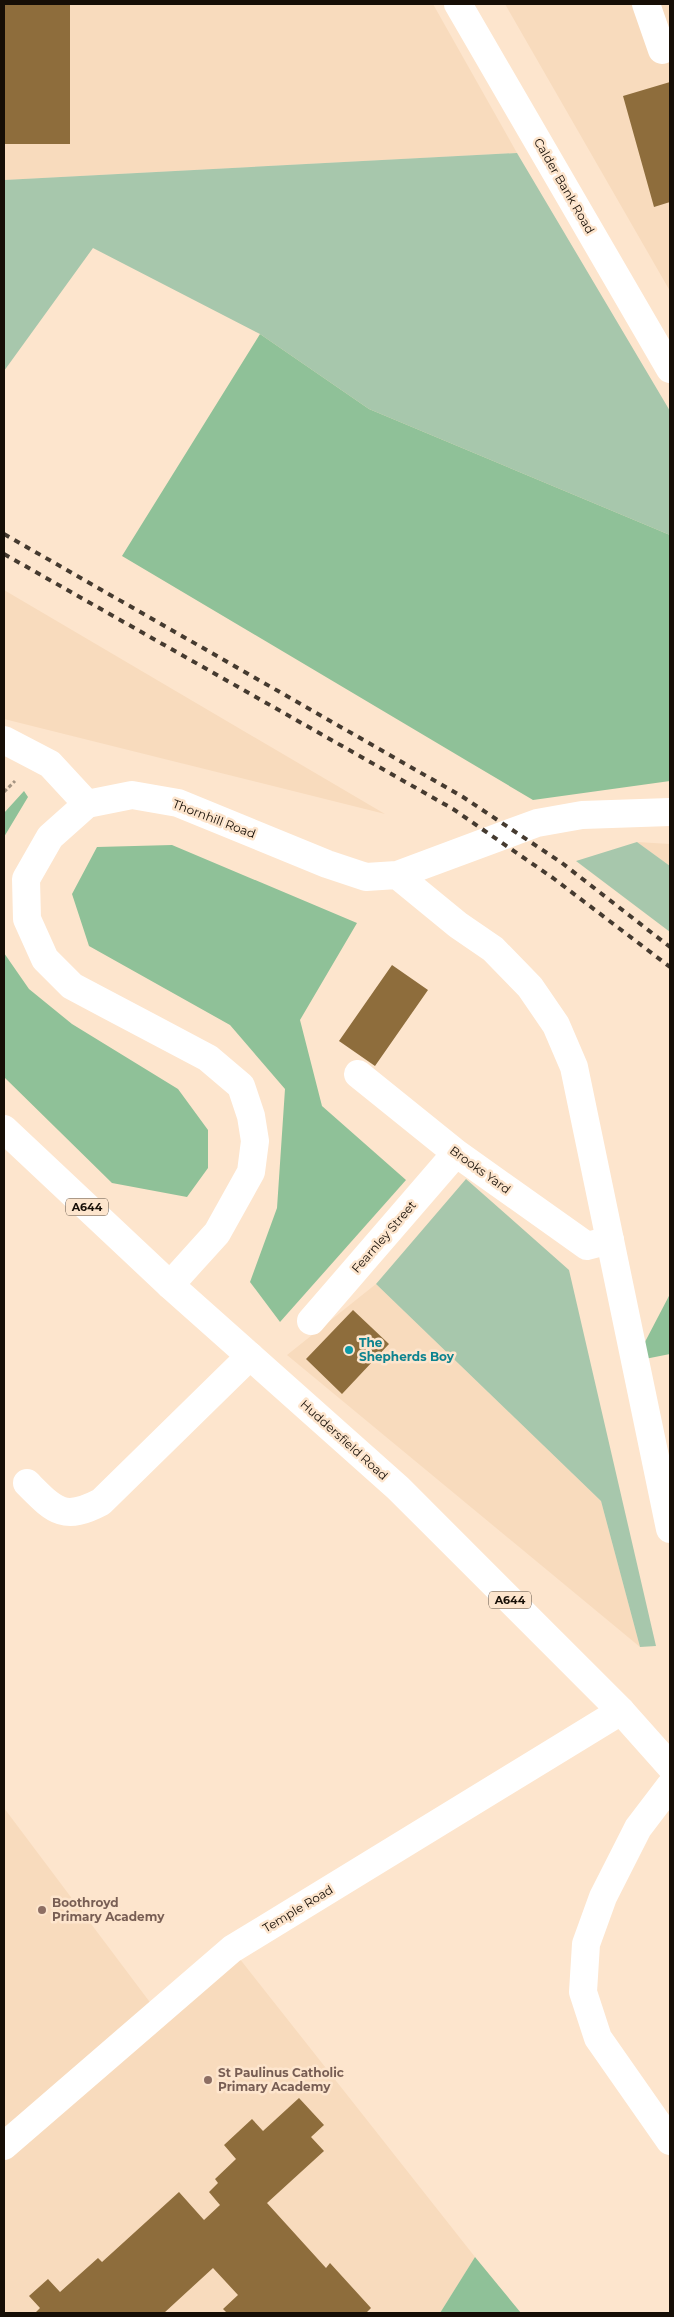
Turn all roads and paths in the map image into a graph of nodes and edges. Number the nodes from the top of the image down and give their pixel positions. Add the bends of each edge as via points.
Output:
1 (458, 4) edge
2 (646, 4) edge
3 (662, 50) dead end
4 (670, 369) edge
5 (4, 740) edge
6 (87, 804) junction
7 (670, 812) edge
8 (397, 875) junction
9 (358, 1074) dead end
10 (4, 1129) edge
11 (456, 1153) junction
12 (610, 1240) junction
13 (170, 1285) junction
14 (311, 1321) dead end
15 (250, 1356) junction
16 (664, 1472) edge
17 (27, 1483) dead end
18 (670, 1530) edge
19 (621, 1711) junction
20 (670, 1766) edge
21 (670, 1786) edge
22 (670, 2141) edge
23 (4, 2146) edge

1 - 4 main road, Calder Bank Road
2 - 3 main road
5 - 6 main road via 50,764
6 - 8 main road, Thornhill Road via 132,796 178,803 327,864 366,876
6 - 13 main road via 50,836 26,879 27,919 45,959 72,986 208,1058 241,1086 251,1116 255,1141 251,1172 217,1233
7 - 8 main road, Thornhill Road via 582,815 537,823
8 - 12 main road via 493,949 530,987 556,1025 574,1067
9 - 11 main road, Brooks Yard
10 - 13 main road, Huddersfield Road / A644
11 - 12 main road, Brooks Yard via 587,1246
11 - 14 main road, Fearnley Street
12 - 16 main road
13 - 15 main road, Huddersfield Road / A644
15 - 17 main road via 101,1502 82,1512 62,1512
15 - 19 main road, Huddersfield Road / A644 via 398,1488
16 - 18 main road
19 - 20 main road, Huddersfield Road / A644
19 - 23 main road, Temple Road via 232,1950
21 - 22 main road via 638,1828 603,1897 586,1944 582,1992 598,2038

